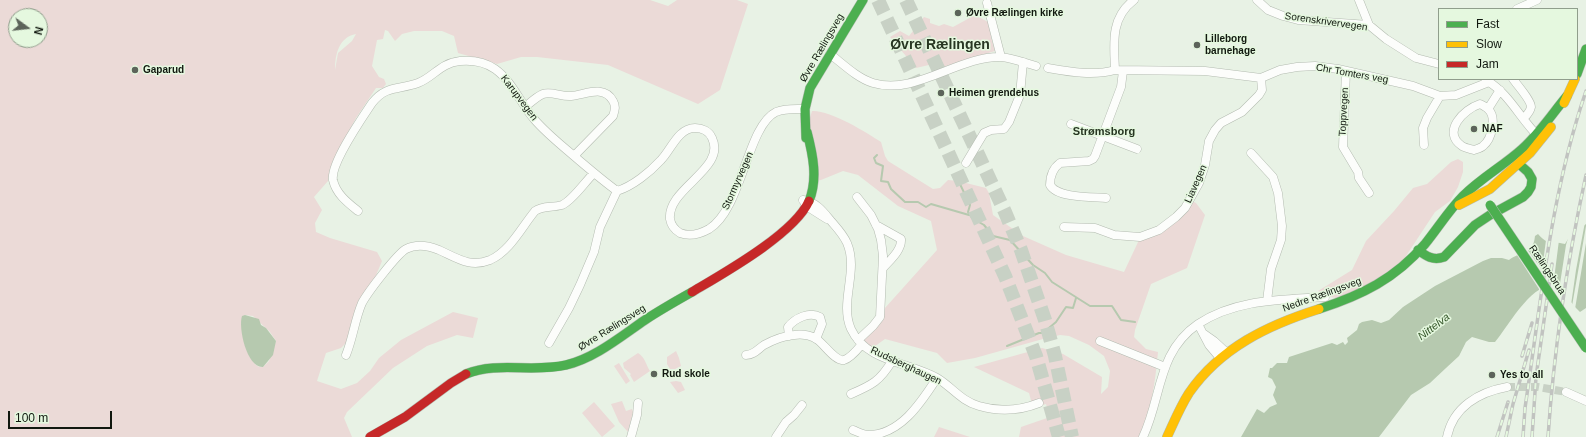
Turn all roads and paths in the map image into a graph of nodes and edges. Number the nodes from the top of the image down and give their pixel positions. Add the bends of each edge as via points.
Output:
1 (863, 0) edge
2 (1134, 0) edge
3 (1257, 0) edge
4 (1359, 0) edge
5 (1537, 0) edge
6 (987, 3) dead end
7 (1519, 8) edge
8 (1370, 26) junction
9 (1586, 49) edge
10 (830, 54) junction
11 (1001, 57) junction
12 (1023, 62) junction
13 (1438, 64) edge
14 (1036, 66) dead end
15 (1048, 68) dead end
16 (1119, 70) junction
17 (1346, 71) junction
18 (1578, 71) edge
19 (1261, 78) junction
20 (1514, 80) edge
21 (1575, 80) edge
22 (1486, 81) edge
23 (1500, 90) junction
24 (1440, 96) junction
25 (524, 106) junction
26 (806, 109) junction
27 (1488, 109) junction
28 (1524, 118) junction
29 (1071, 124) dead end
30 (1102, 136) junction
31 (1539, 137) junction
32 (1424, 145) dead end
33 (1138, 149) dead end
34 (1251, 153) dead end
35 (574, 156) junction
36 (966, 163) dead end
37 (1519, 164) junction
38 (1491, 173) junction
39 (593, 174) junction
40 (617, 191) junction
41 (1369, 193) dead end
42 (1483, 193) junction
43 (856, 197) dead end
44 (1106, 198) dead end
45 (807, 203) junction
46 (1452, 210) junction
47 (358, 211) dead end
48 (876, 225) junction
49 (1064, 227) dead end
50 (1418, 250) junction
51 (883, 268) junction
52 (1325, 298) dead end
53 (1267, 301) junction
54 (1198, 324) junction
55 (789, 336) junction
56 (816, 339) junction
57 (1100, 341) dead end
58 (860, 342) junction
59 (548, 343) dead end
60 (1586, 348) edge
61 (346, 355) dead end
62 (746, 355) dead end
63 (1223, 355) junction
64 (892, 361) junction
65 (1165, 367) junction
66 (937, 378) junction
67 (1507, 387) tunnel mouth
68 (1566, 392) tunnel mouth
69 (851, 394) dead end
70 (1586, 401) edge
71 (638, 403) dead end
72 (1039, 403) dead end
73 (802, 405) dead end
74 (853, 430) dead end
75 (370, 437) edge
76 (630, 437) edge
77 (776, 437) edge
78 (1143, 437) edge
79 (1167, 437) edge
80 (1447, 437) edge

1 - 10 main road, Øvre Rælingsveg
2 - 16 street via 1124,10 1115,26 1114,38
3 - 8 street, Sorenskrivervegen via 1268,10 1298,20
4 - 8 street
5 - 7 street
6 - 11 street
8 - 13 street, Sorenskrivervegen via 1416,58
9 - 18 main road
10 - 11 street via 862,78 876,84 891,85 912,82 977,61
10 - 26 main road, Øvre Rælingsveg via 810,88
11 - 12 street
12 - 14 street
12 - 36 street via 1021,88 1009,122 1004,129 984,133
15 - 16 street via 1082,73
16 - 19 street, Chr Tomters veg via 1205,71
16 - 30 street via 1121,88
17 - 19 street, Chr Tomters veg via 1297,66
17 - 24 street, Chr Tomters veg via 1413,86
17 - 41 street, Toppvegen via 1343,147
19 - 49 street, Liavegen via 1262,90 1259,95 1242,112 1220,123 1215,130 1209,141 1199,183 1185,208 1159,230 1140,237 1114,235 1096,228
20 - 28 street via 1531,106
21 - 31 main road, Nedre Rælingsveg via 1555,121
22 - 23 street
22 - 24 street, Chr Tomters veg via 1456,95
23 - 27 street
23 - 28 street
24 - 32 street via 1423,128
25 - 35 street, Karupvegen via 543,129
25 - 35 street via 542,94 568,96 593,91 611,98 616,110 613,116
25 - 47 street, Karupvegen via 501,74 488,64 472,61 453,62 437,69 418,83 392,88 377,96 334,167 333,181 347,202
26 - 40 street, Stormyrvegen via 783,110 768,118 757,136 743,173 722,216 711,228 703,232 689,235 678,231 670,221 670,214 675,200 713,157 713,140 703,129 692,128 678,136 668,153 654,167
26 - 45 main road, Øvre Rælingsveg via 806,132 815,172 814,184
27 - 27 street via 1492,115 1492,124 1490,136 1483,146 1474,150 1462,146 1455,137 1456,122 1475,105 1480,104
28 - 31 street
29 - 30 street
30 - 33 street
30 - 44 street via 1093,159 1060,163 1053,171 1050,185 1056,192 1064,194
31 - 37 main road, Nedre Rælingsveg
31 - 38 main road, Nedre Rælingsveg
34 - 53 street via 1273,178 1278,193 1282,226 1281,240 1271,268
35 - 39 street, Karupvegen
37 - 42 main road, Nedre Rælingsveg
37 - 50 main road via 1532,176 1528,193 1481,220 1443,257 1430,258
38 - 42 main road, Nedre Rælingsveg
38 - 46 main road, Nedre Rælingsveg via 1462,197
39 - 40 street, Karupvegen
39 - 61 street via 569,201 535,211 508,246 490,260 471,264 431,247 412,247 405,250 375,284 362,304
40 - 59 street via 600,227 594,252 580,285
42 - 46 main road, Nedre Rælingsveg
42 - 60 main road, Rælingsbrua, bridge
43 - 48 street, Rudsberghaugen
45 - 58 street via 831,221 844,236 850,250 848,319
45 - 75 main road, Øvre Rælingsveg via 788,227 759,250 583,360 551,368 492,368 474,371 450,384 407,416
46 - 50 main road, Nedre Rælingsveg
48 - 51 street, Rudsberghaugen via 881,240
48 - 51 street, Rudsberghaugen via 901,242
50 - 63 main road, Nedre Rælingsveg via 1395,274 1374,287 1262,330
51 - 58 street, Rudsberghaugen via 880,317
52 - 53 street, Nedre Rælingsveg
53 - 54 street, Nedre Rælingsveg via 1230,308
54 - 63 street
54 - 65 street, Nedre Rælingsveg via 1176,344
55 - 56 street, Rudsberghaugen via 802,335
55 - 56 street via 788,327 791,323 808,314 815,314 820,317 822,324
55 - 62 street, Rudsberghaugen
56 - 58 street, Rudsberghaugen via 841,360 852,355
57 - 65 street
58 - 64 street, Rudsberghaugen
63 - 79 main road, Nedre Rælingsveg via 1199,379 1184,400
64 - 66 street, Rudsberghaugen
64 - 69 street via 877,381
65 - 78 street, Nedre Rælingsveg
66 - 72 street, Rudsberghaugen via 962,398 980,406 1016,410
66 - 74 street via 921,402 897,425 868,435
67 - 80 street via 1489,391 1465,405 1449,426
68 - 70 street
71 - 76 street
73 - 77 street

